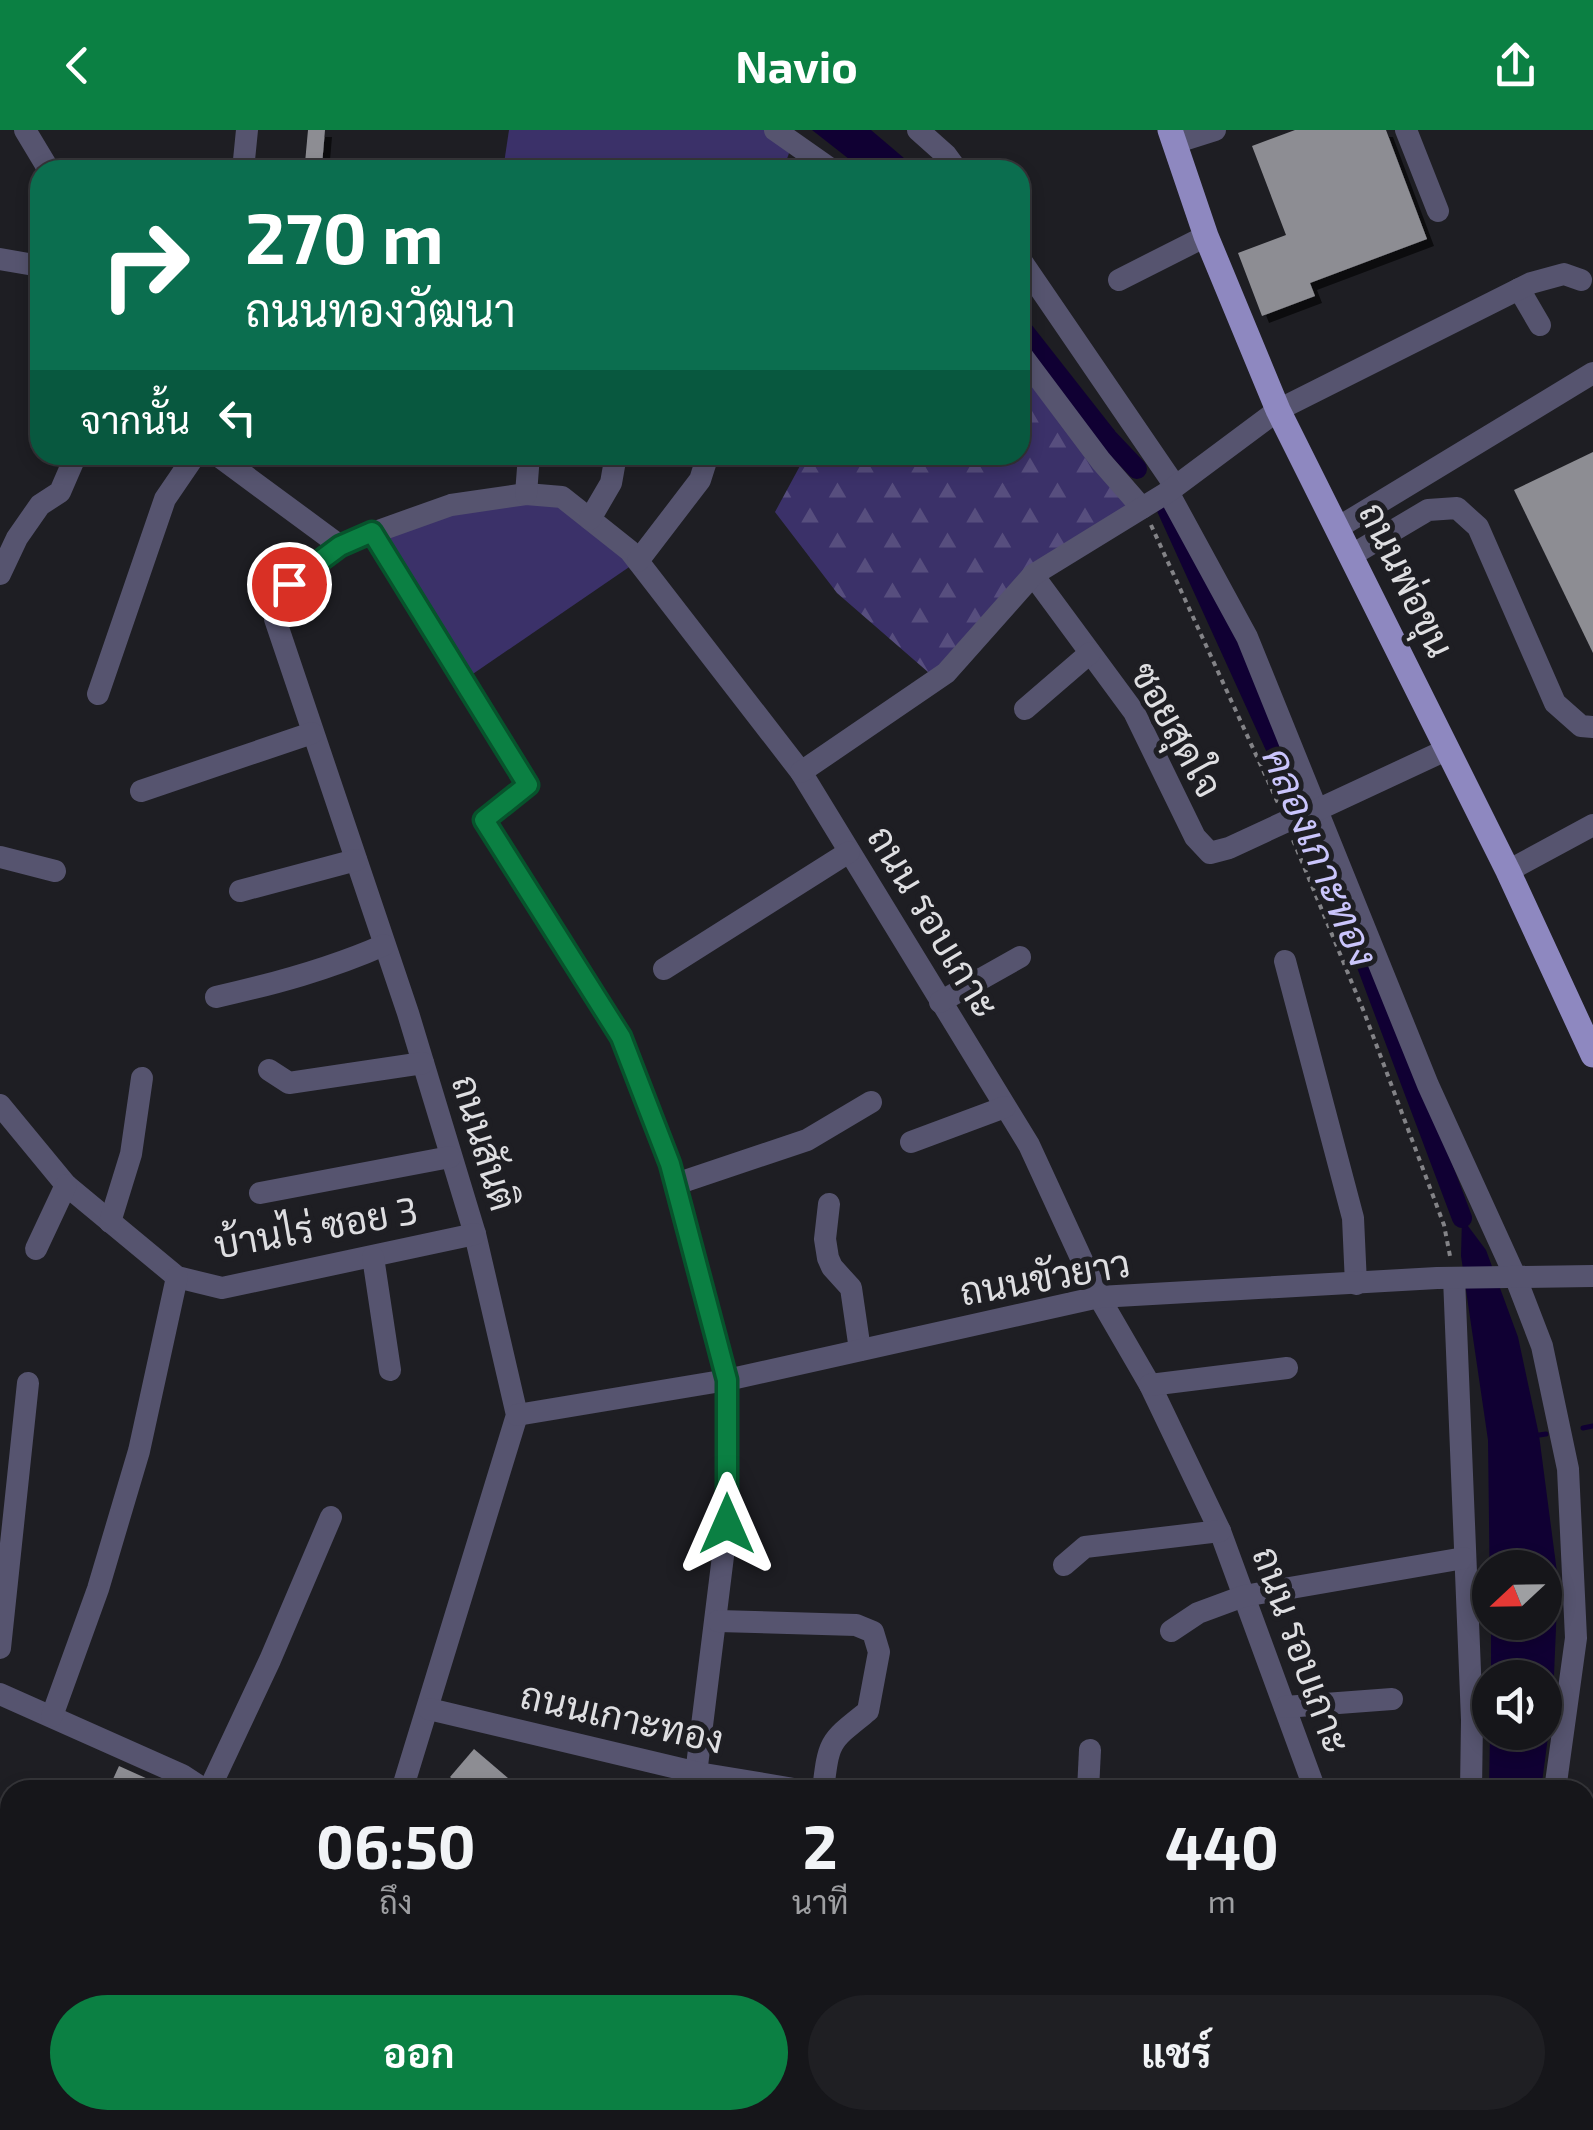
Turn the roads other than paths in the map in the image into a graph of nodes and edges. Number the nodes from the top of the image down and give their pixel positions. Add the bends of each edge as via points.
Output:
1 (26, 130) edge
2 (246, 130) edge
3 (774, 130) edge
4 (918, 130) edge
5 (1216, 130) edge
6 (1406, 130) edge
7 (1172, 137) edge
8 (43, 160) edge
9 (243, 160) edge
10 (818, 160) edge
11 (950, 160) edge
12 (1438, 211) dead end
13 (1206, 236) junction
14 (0, 259) edge
15 (30, 264) edge
16 (1030, 274) edge
17 (1119, 280) dead end
18 (1580, 280) dead end
19 (1519, 289) junction
20 (1540, 325) dead end
21 (1030, 366) edge
22 (1593, 373) edge
23 (1278, 410) junction
24 (72, 465) edge
25 (188, 465) edge
26 (230, 465) edge
27 (527, 465) edge
28 (615, 465) edge
29 (705, 465) edge
30 (1171, 489) junction
31 (526, 494) junction
32 (1142, 508) junction
33 (590, 519) junction
34 (1338, 527) junction
35 (372, 532) junction
36 (340, 546) junction
37 (1352, 555) junction
38 (638, 560) junction
39 (0, 574) edge
40 (1034, 574) junction
41 (1090, 653) junction
42 (98, 694) dead end
43 (1025, 709) dead end
44 (1593, 727) edge
45 (312, 733) junction
46 (1448, 749) junction
47 (801, 772) junction
48 (141, 791) dead end
49 (1317, 810) junction
50 (1286, 822) road end
51 (1593, 825) edge
52 (849, 852) junction
53 (0, 857) edge
54 (356, 860) junction
55 (55, 871) dead end
56 (1508, 871) junction
57 (240, 891) dead end
58 (384, 945) junction
59 (1020, 956) dead end
60 (1286, 961) dead end
61 (664, 969) dead end
62 (216, 997) dead end
63 (940, 1002) junction
64 (1593, 1056) edge
65 (423, 1063) junction
66 (269, 1070) dead end
67 (142, 1078) dead end
68 (870, 1102) dead end
69 (0, 1105) edge
70 (1006, 1108) junction
71 (911, 1142) dead end
72 (450, 1157) junction
73 (676, 1184) junction
74 (66, 1185) junction
75 (260, 1193) dead end
76 (829, 1204) dead end
77 (110, 1222) junction
78 (475, 1234) junction
79 (36, 1249) dead end
80 (373, 1258) junction
81 (1515, 1276) junction
82 (1593, 1276) edge
83 (177, 1277) junction
84 (1454, 1278) junction
85 (1356, 1284) junction
86 (1098, 1297) junction
87 (860, 1350) junction
88 (1287, 1368) dead end
89 (390, 1370) dead end
90 (727, 1380) junction
91 (28, 1384) dead end
92 (1150, 1385) junction
93 (517, 1415) junction
94 (331, 1517) dead end
95 (1220, 1531) junction
96 (1464, 1558) junction
97 (1064, 1565) dead end
98 (1244, 1596) junction
99 (718, 1621) junction
100 (1171, 1631) dead end
101 (0, 1648) edge
102 (0, 1694) edge
103 (1392, 1699) dead end
104 (1285, 1708) junction
105 (429, 1710) junction
106 (52, 1716) junction
107 (1090, 1750) dead end
108 (174, 1780) edge
109 (212, 1780) edge
110 (405, 1780) edge
111 (689, 1780) edge
112 (696, 1780) edge
113 (824, 1780) edge
114 (1088, 1780) edge
115 (1311, 1780) edge
116 (1471, 1780) edge
117 (1556, 1780) edge

1 - 8 street
2 - 9 street
3 - 10 street
4 - 11 street
5 - 7 street
6 - 12 street
7 - 13 main road, ถนนพ่อขุน
13 - 17 street
13 - 23 main road, ถนนพ่อขุน
14 - 15 street
16 - 30 street
18 - 19 street via 1564,274
19 - 20 street
19 - 23 street
21 - 32 street
22 - 34 street
23 - 30 street
23 - 34 main road, ถนนพ่อขุน
24 - 39 street via 60,492 40,506 17,538
25 - 42 street via 165,499
26 - 36 street
27 - 31 street
28 - 33 street via 612,484
29 - 38 street
30 - 32 street
30 - 49 street via 1247,637
31 - 33 street, ถนน รอบเกาะ via 562,497
31 - 35 street, ถนน รอบเกาะ via 451,505
32 - 40 street
33 - 38 street, ถนน รอบเกาะ
34 - 37 main road, ถนนพ่อขุน
35 - 36 street, ถนน รอบเกาะ
35 - 73 street via 528,785 484,820 621,1037
36 - 45 street, ถนนสันติ via 289,584 276,619
37 - 44 street via 1428,510 1457,508 1478,527 1555,703 1582,726
37 - 46 main road, ถนนพ่อขุน
38 - 47 street, ถนน รอบเกาะ
40 - 41 street, ซอยสุดใจ
40 - 47 street via 946,673
41 - 43 street
41 - 50 street, ซอยสุดใจ via 1134,712 1195,836 1210,852
45 - 48 street
45 - 54 street, ถนนสันติ
46 - 49 street
46 - 56 main road, ถนนพ่อขุน
47 - 52 street, ถนน รอบเกาะ
49 - 81 street
51 - 56 street
52 - 61 street
52 - 63 street, ถนน รอบเกาะ
53 - 55 street
54 - 57 street
54 - 58 street, ถนนสันติ
56 - 64 main road, ถนนพ่อขุน
58 - 62 street
58 - 65 street, ถนนสันติ
59 - 63 street
60 - 85 street via 1353,1218
63 - 70 street, ถนน รอบเกาะ
65 - 66 street via 289,1084
65 - 72 street, ถนนสันติ
67 - 77 street via 131,1154
68 - 73 street via 807,1140
69 - 74 street, บ้านไร่ ซอย 3
70 - 71 street
70 - 86 street, ถนน รอบเกาะ
72 - 75 street
72 - 78 street, ถนนสันติ
73 - 90 street
74 - 77 street, บ้านไร่ ซอย 3
74 - 79 street
76 - 87 street via 828,1258 851,1288
77 - 83 street, บ้านไร่ ซอย 3
78 - 80 street, บ้านไร่ ซอย 3
78 - 93 street, ถนนสันติ
80 - 83 street, บ้านไร่ ซอย 3 via 222,1288
80 - 89 street
81 - 82 street, ถนนขัวยาว
81 - 84 street, ถนนขัวยาว
81 - 117 street via 1542,1346 1568,1469 1576,1638
83 - 106 street via 138,1451
84 - 85 street, ถนนขัวยาว
84 - 96 street
85 - 86 street, ถนนขัวยาว
86 - 87 street, ถนนขัวยาว
86 - 92 street, ถนน รอบเกาะ
87 - 90 street, ถนนขัวยาว
88 - 92 street
90 - 93 street, ถนนขัวยาว
90 - 99 street via 727,1524
91 - 101 street
92 - 95 street, ถนน รอบเกาะ
93 - 105 street, ถนนสันติ
94 - 109 street
95 - 97 street via 1085,1547
95 - 98 street, ถนน รอบเกาะ
96 - 98 street
96 - 116 street
98 - 100 street
98 - 104 street, ถนน รอบเกาะ
99 - 112 street
99 - 113 street via 856,1625 872,1632 879,1652 868,1712 837,1734
102 - 106 street
103 - 104 street
104 - 115 street, ถนน รอบเกาะ
105 - 110 street, ถนนสันติ
105 - 111 street, ถนนเกาะทอง
106 - 108 street
107 - 114 street

